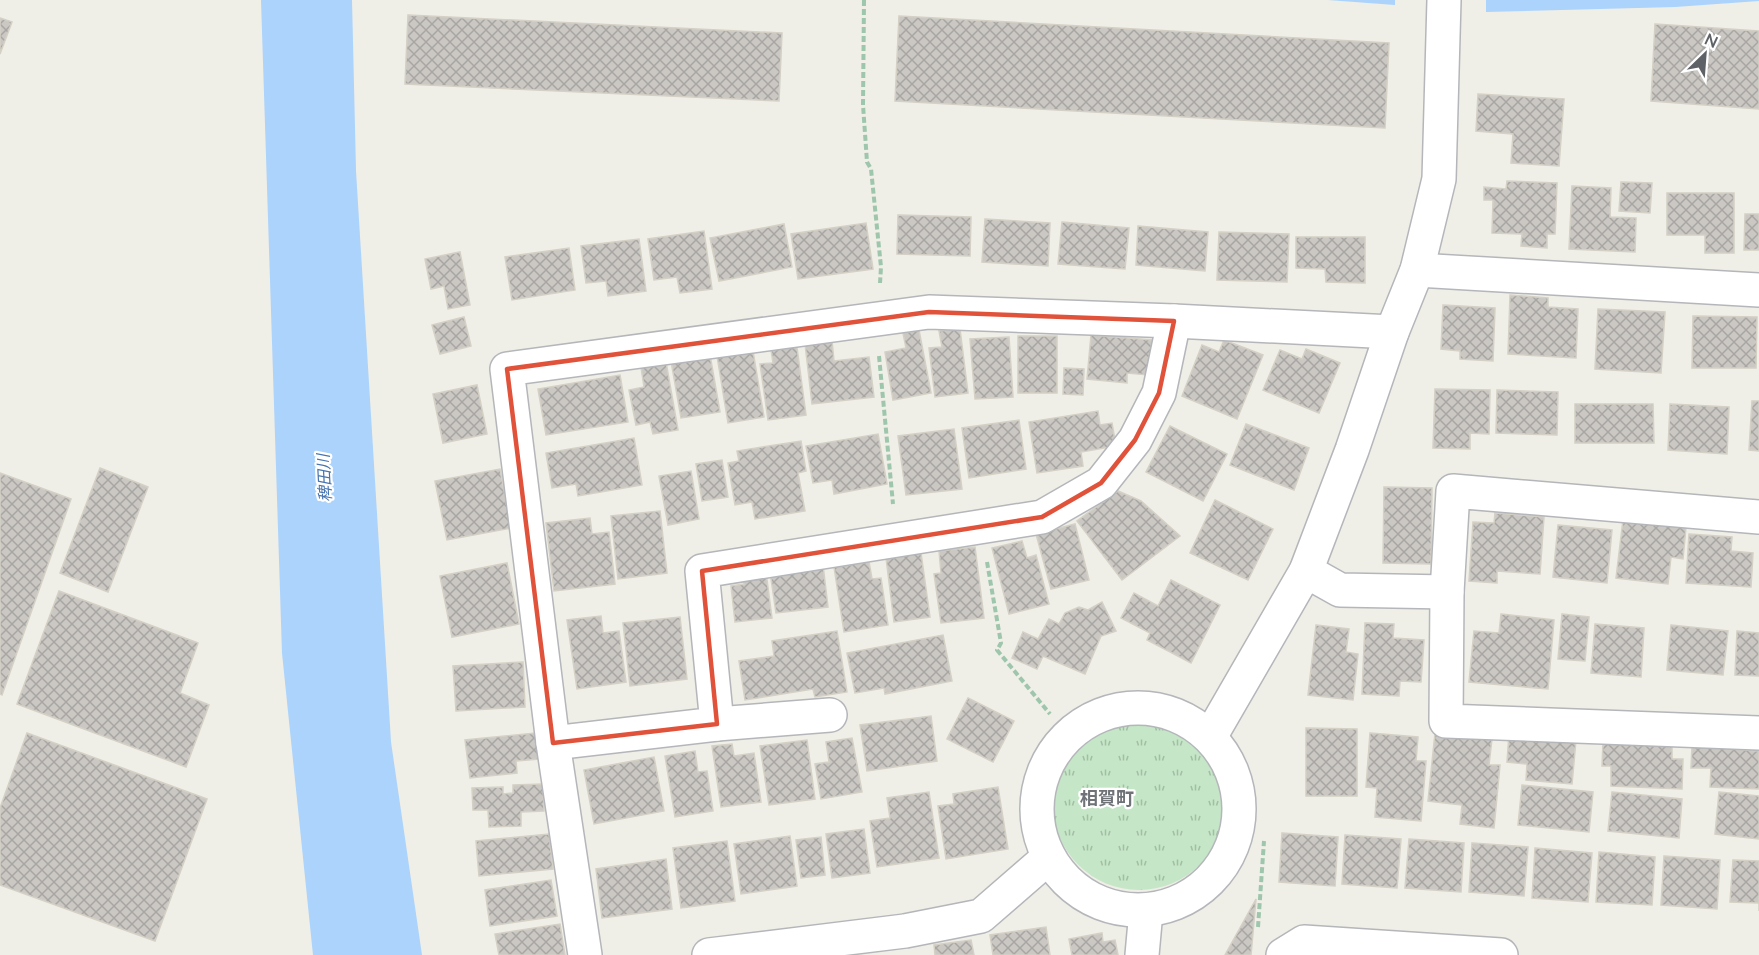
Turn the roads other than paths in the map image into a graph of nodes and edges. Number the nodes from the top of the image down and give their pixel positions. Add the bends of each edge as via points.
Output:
1 (1443, 7) edge
2 (1417, 270) junction
3 (1759, 290) edge
4 (1174, 321) junction
5 (1392, 332) junction
6 (1759, 517) edge
7 (1306, 571) junction
8 (1447, 592) junction
9 (830, 715) dead end
10 (717, 724) junction
11 (1759, 733) edge
12 (1210, 737) junction
13 (553, 743) junction
14 (1049, 857) junction
15 (1146, 910) junction
16 (585, 955) edge
17 (709, 955) edge
18 (1142, 955) edge
19 (1284, 955) edge
20 (1501, 955) edge

1 - 2 street via 1439,179
2 - 3 street
2 - 5 street
4 - 5 street
4 - 10 street via 1159,393 1135,440 1101,483 1042,517 702,571
4 - 13 street via 929,312 507,369
5 - 7 street
6 - 8 street via 1453,491
7 - 8 street via 1340,590
7 - 12 street
8 - 11 street via 1446,721
9 - 10 street
10 - 13 street
12 - 14 street via 1182,717 1150,708 1116,709 1084,722 1058,744 1042,773 1035,807 1040,840
12 - 15 street via 1229,764 1239,795 1238,828 1227,859 1206,885 1178,903
13 - 16 street
14 - 15 street via 1056,870 1081,893 1112,908
14 - 17 street via 981,916 906,931
15 - 18 street
19 - 20 street via 1304,942

